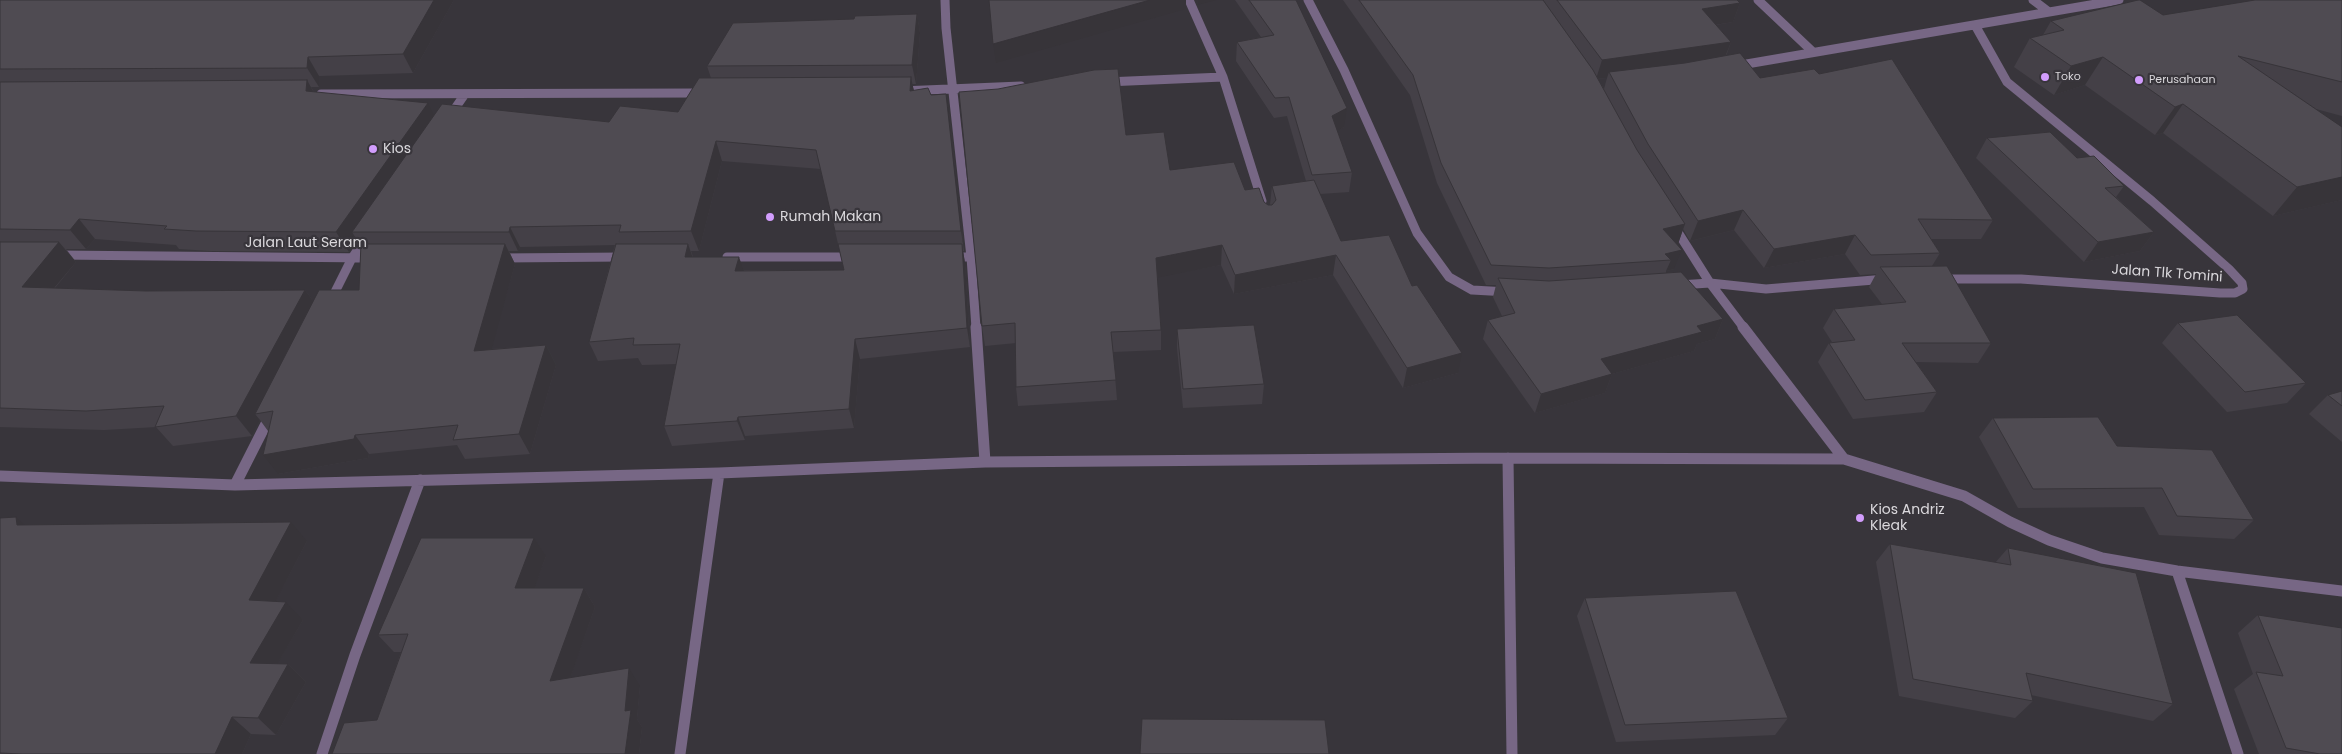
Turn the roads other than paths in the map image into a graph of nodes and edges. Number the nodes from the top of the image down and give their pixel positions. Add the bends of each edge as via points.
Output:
1 (945, 0) edge
2 (1189, 0) edge
3 (1308, 0) edge
4 (1758, 0) edge
5 (2033, 0) edge
6 (2119, 0) edge
7 (2049, 12) junction
8 (1975, 25) junction
9 (1814, 52) junction
10 (1726, 67) edge
11 (1224, 77) junction
12 (1094, 83) edge
13 (1034, 86) edge
14 (954, 90) junction
15 (895, 91) edge
16 (709, 93) edge
17 (307, 94) edge
18 (465, 94) junction
19 (442, 126) edge
20 (1265, 210) edge
21 (1668, 216) edge
22 (375, 225) edge
23 (49, 255) edge
24 (722, 257) edge
25 (861, 257) edge
26 (941, 257) edge
27 (971, 257) junction
28 (352, 258) junction
29 (382, 258) edge
30 (492, 258) edge
31 (632, 258) edge
32 (1895, 279) edge
33 (1934, 279) edge
34 (1710, 282) junction
35 (1671, 285) edge
36 (1516, 292) edge
37 (326, 310) edge
38 (276, 405) edge
39 (1508, 458) junction
40 (1844, 459) junction
41 (985, 462) junction
42 (719, 473) junction
43 (0, 476) edge
44 (420, 480) junction
45 (235, 485) junction
46 (2176, 571) junction
47 (2342, 591) edge
48 (322, 754) edge
49 (680, 754) edge
50 (1512, 754) edge
51 (2238, 754) edge

1 - 14 street
2 - 11 street
3 - 36 street via 1344,70 1416,232 1449,277 1472,290
4 - 9 street
5 - 7 street
6 - 7 street
7 - 8 street
8 - 9 street
8 - 33 street, Jalan Tlk Tomini via 2007,82 2208,250 2242,283 2243,289 2235,293 2220,293 2021,279
9 - 10 street
11 - 12 street
11 - 20 street
13 - 14 street
14 - 15 street
14 - 27 street
16 - 18 street
17 - 18 street
18 - 19 street
21 - 34 street
22 - 28 street
23 - 28 street, Jalan Laut Seram
24 - 25 street
26 - 27 street
27 - 41 street
28 - 29 street, Jalan Laut Seram
28 - 37 street
30 - 31 street
32 - 34 street via 1766,289
34 - 35 street
34 - 40 street
38 - 45 street
39 - 40 street
39 - 41 street
39 - 50 street
40 - 46 street via 1964,496 2041,536 2102,558
41 - 42 street
42 - 44 street
42 - 49 street
43 - 45 street
44 - 45 street
44 - 48 street
46 - 47 street
46 - 51 street

